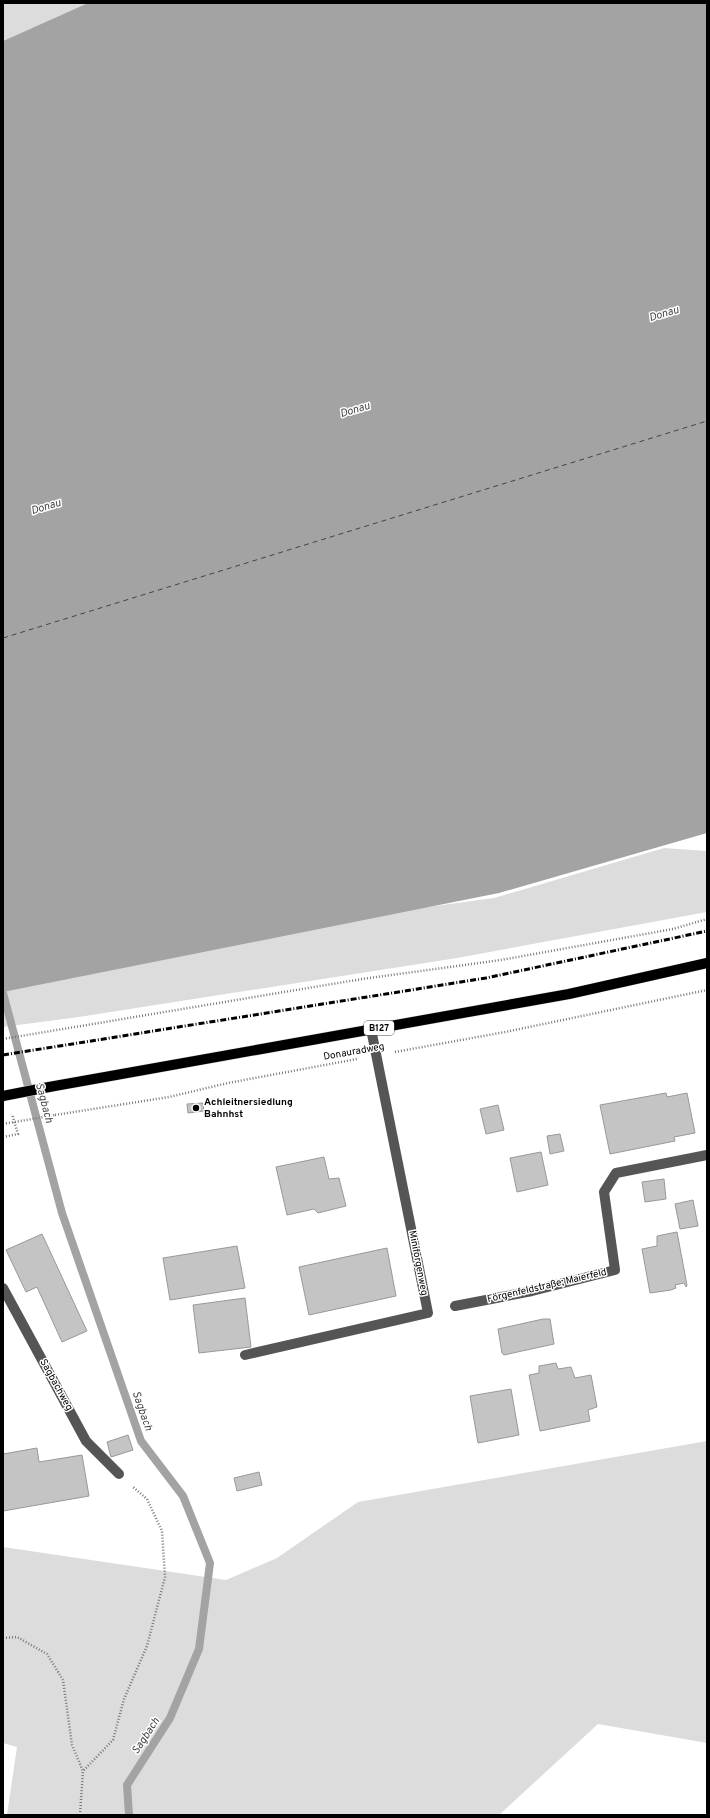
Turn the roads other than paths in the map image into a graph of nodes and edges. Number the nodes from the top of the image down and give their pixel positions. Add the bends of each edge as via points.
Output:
1 (707, 963) edge
2 (371, 1029) junction
3 (3, 1096) edge
4 (707, 1156) edge
5 (3, 1288) edge
6 (455, 1306) dead end
7 (245, 1355) dead end
8 (119, 1474) road end

1 - 2 main road, B127 via 569,994
2 - 3 main road, B127, bridge
2 - 7 street, Miniförgenweg via 428,1313
4 - 6 street, Förgenfeldstraße; Maierfeld via 616,1173 604,1192 615,1270 532,1291
5 - 8 street, Sagbachweg via 86,1441

